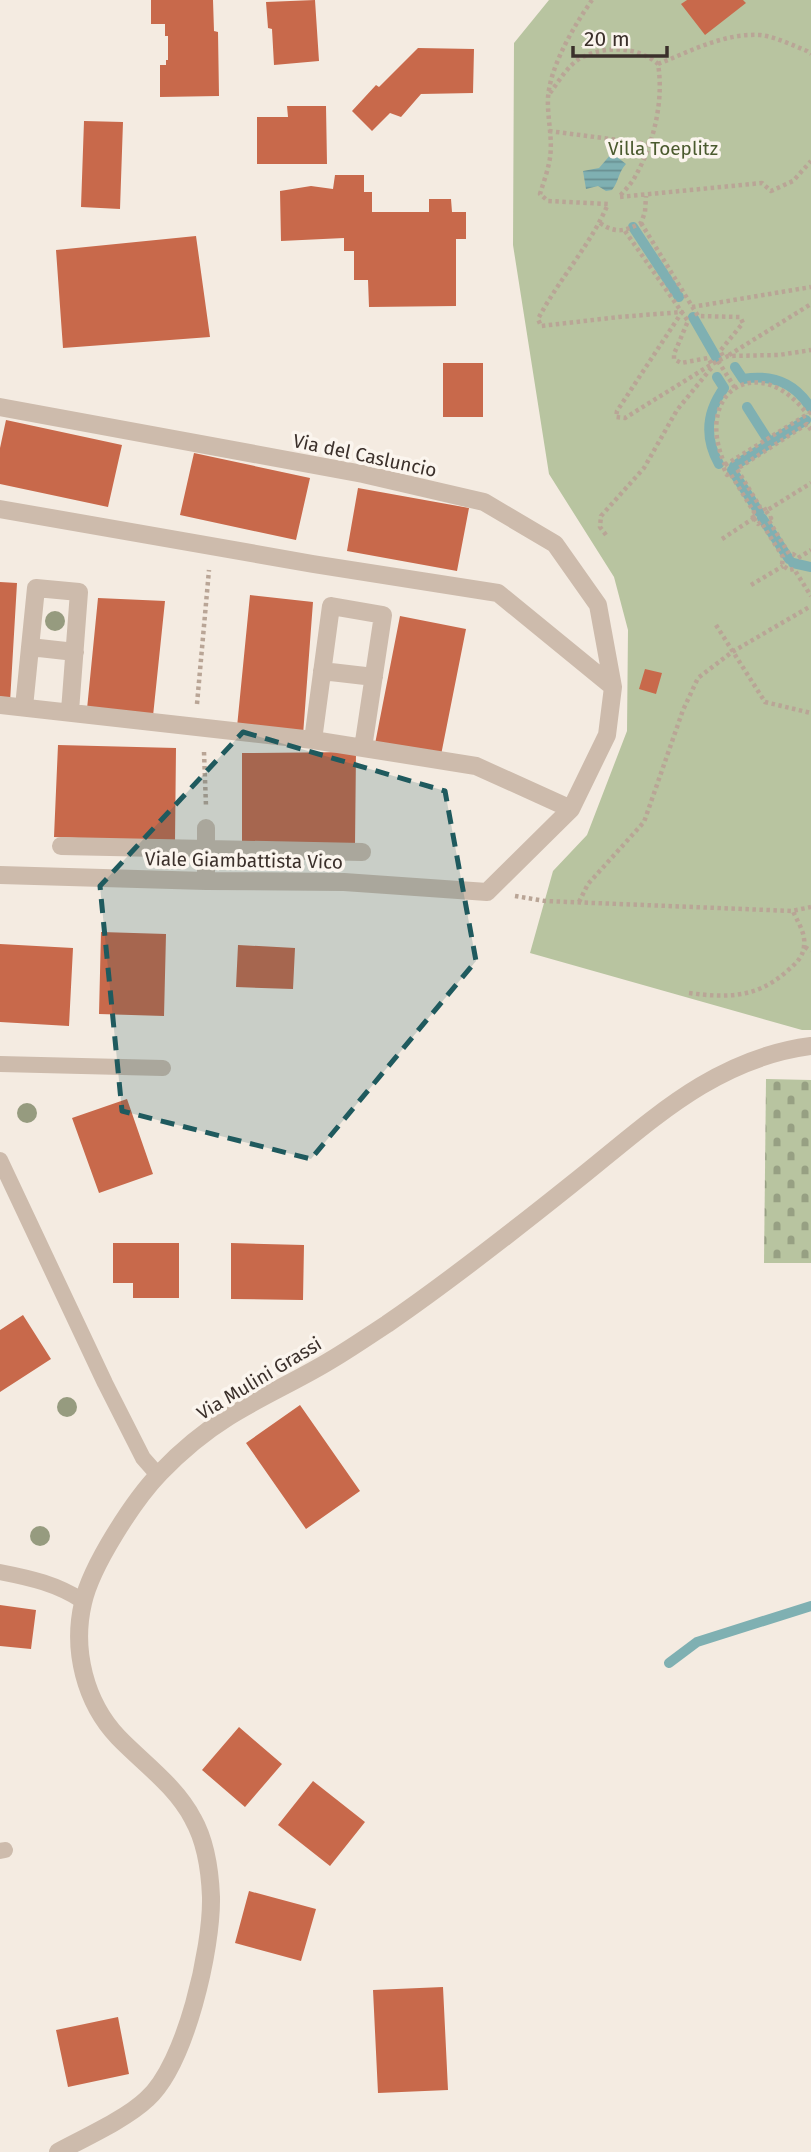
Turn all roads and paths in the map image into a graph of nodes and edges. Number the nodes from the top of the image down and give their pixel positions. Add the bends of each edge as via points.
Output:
1 (592, 0) edge
2 (811, 54) edge
3 (658, 64) junction
4 (548, 96) junction
5 (549, 131) junction
6 (649, 144) junction
7 (811, 161) edge
8 (646, 196) junction
9 (619, 197) junction
10 (608, 204) junction
11 (600, 223) junction
12 (641, 223) junction
13 (625, 231) junction
14 (811, 287) edge
15 (811, 304) edge
16 (692, 307) junction
17 (682, 312) junction
18 (811, 350) edge
19 (728, 356) junction
20 (718, 361) junction
21 (712, 364) junction
22 (735, 388) junction
23 (0, 407) edge
24 (809, 413) edge
25 (811, 430) edge
26 (725, 465) junction
27 (811, 483) edge
28 (0, 509) edge
29 (766, 510) junction
30 (754, 518) junction
31 (606, 535) dead end
32 (722, 539) dead end
33 (211, 546) junction
34 (811, 550) edge
35 (783, 566) junction
36 (751, 585) dead end
37 (811, 596) edge
38 (811, 606) edge
39 (716, 625) dead end
40 (30, 647) junction
41 (75, 652) junction
42 (732, 652) junction
43 (322, 671) junction
44 (374, 677) junction
45 (613, 687) junction
46 (0, 705) edge
47 (24, 707) junction
48 (69, 711) junction
49 (811, 713) edge
50 (199, 726) junction
51 (313, 740) junction
52 (363, 748) junction
53 (571, 809) junction
54 (206, 828) joint
55 (61, 846) dead end
56 (206, 849) junction
57 (362, 852) dead end
58 (0, 875) edge
59 (206, 881) junction
60 (487, 892) joint
61 (545, 901) dead end
62 (579, 902) junction
63 (811, 909) edge
64 (792, 911) junction
65 (805, 947) junction
66 (811, 951) edge
67 (689, 993) dead end
68 (811, 1046) edge
69 (0, 1064) edge
70 (163, 1068) dead end
71 (0, 1160) edge
72 (158, 1475) junction
73 (0, 1572) edge
74 (83, 1601) junction
75 (58, 2152) edge

1 - 4 path via 560,58
2 - 3 path via 762,35 732,36
3 - 4 path via 634,51 593,53 578,60
3 - 6 path via 661,93
4 - 5 path
5 - 6 path
5 - 10 path via 550,161 540,194 548,201
6 - 9 path via 636,176
7 - 8 path via 793,181 771,191 762,183
8 - 9 path
8 - 12 path
9 - 10 path
10 - 11 path
11 - 13 path
11 - 17 path via 547,302 538,319 541,326
12 - 13 path
12 - 16 path
13 - 17 path
14 - 16 path
15 - 19 path
16 - 20 path via 698,316 740,317 743,323 720,351 723,356
17 - 21 path via 688,321 674,359 681,363 708,358
17 - 21 path via 617,417 625,418
18 - 19 path
19 - 20 path
20 - 21 path
20 - 22 path
20 - 31 path via 677,410 644,468 601,516 600,527
22 - 24 path via 754,383 775,387
22 - 26 path via 727,394 715,422
23 - 45 street, Via del Casluncio via 363,474 484,502 555,544 598,605
24 - 26 path
25 - 29 path via 807,425 737,469
26 - 30 path
27 - 29 path
28 - 33 street
29 - 34 path via 789,554 798,558
30 - 32 path
30 - 35 path via 783,557
33 - 45 street via 498,593
33 - 50 path
35 - 36 path
35 - 37 path via 794,569
38 - 42 path
39 - 42 path
40 - 41 street
40 - 41 street via 36,588 79,592
40 - 47 street
41 - 48 street
42 - 49 path via 765,702
42 - 62 path via 698,678 644,822 588,884
43 - 44 street
43 - 44 street via 331,606 383,615
43 - 51 street
44 - 52 street
45 - 53 street, Via del Casluncio via 607,735
46 - 47 street
47 - 48 street
48 - 50 street
50 - 51 street
50 - 54 path
51 - 52 street
52 - 53 street via 477,766
53 - 60 street, Via del Casluncio
54 - 56 street
55 - 56 street
56 - 57 street
56 - 59 street
58 - 59 street, Viale Giambattista Vico
59 - 60 street, Viale Giambattista Vico via 344,882
61 - 62 path
62 - 64 path
63 - 64 path
64 - 65 path
65 - 66 path
65 - 67 path via 799,961 775,982 745,995
68 - 72 street, Via Mulini Grassi via 724,1071 683,1095 390,1322 225,1419
69 - 70 lane
71 - 72 lane via 104,1383 143,1458
72 - 74 street, Via Mulini Grassi via 107,1548
73 - 74 lane via 47,1582
74 - 75 street, Via Mulini Grassi via 79,1645 85,1682 114,1733 158,1774 193,1818 203,1841 211,1897 205,1958 165,2077 148,2099

